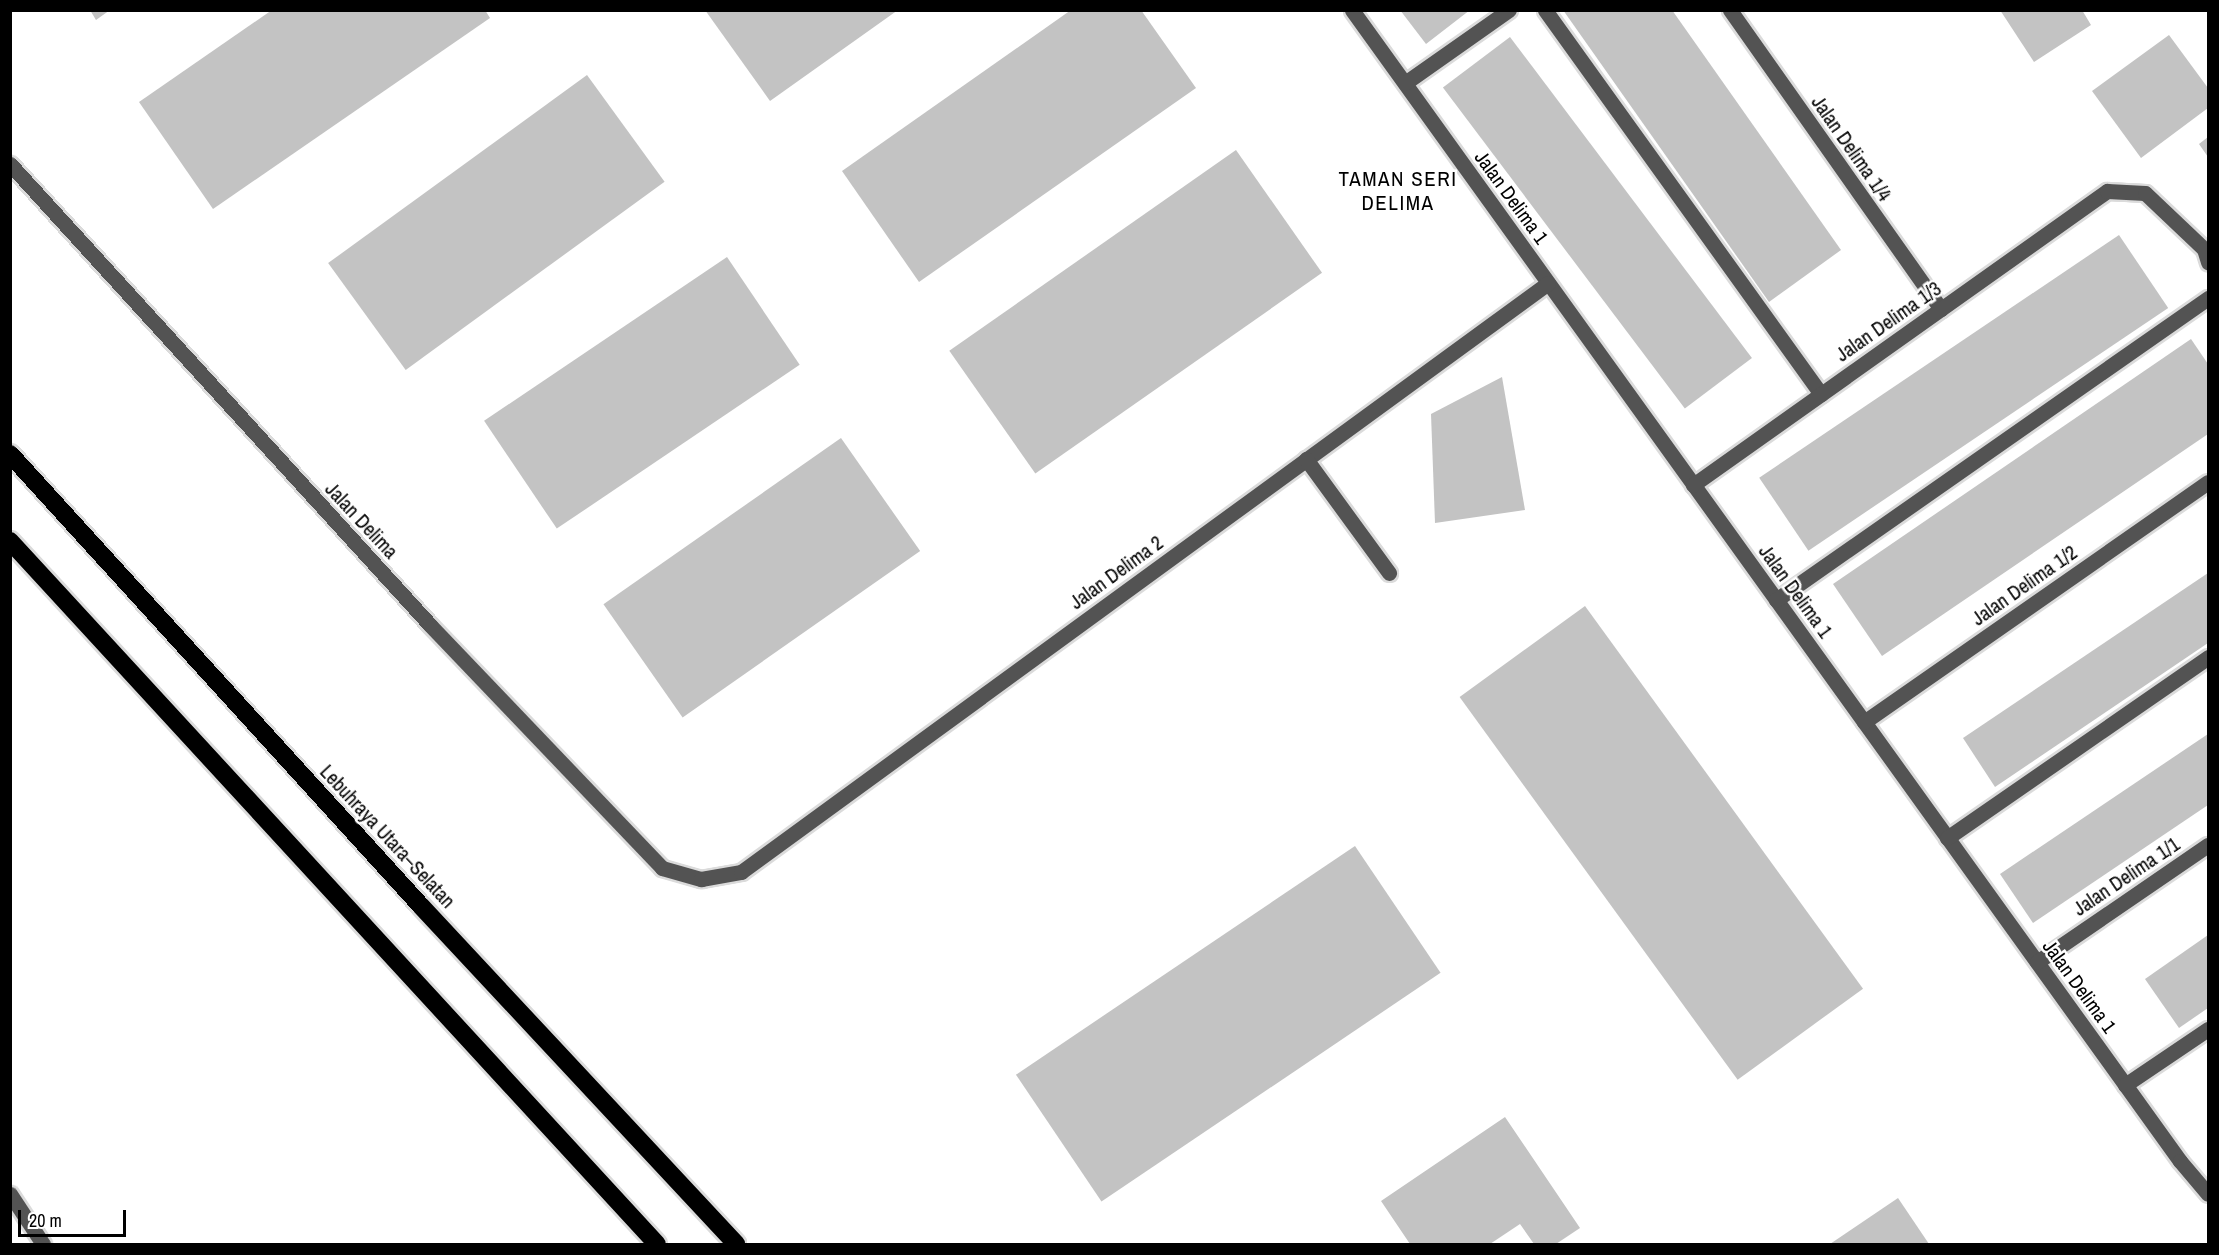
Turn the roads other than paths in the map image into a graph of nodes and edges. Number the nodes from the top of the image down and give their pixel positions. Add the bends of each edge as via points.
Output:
1 (1352, 10) edge
2 (1509, 10) edge
3 (1545, 10) edge
4 (1730, 10) edge
5 (1405, 83) junction
6 (10, 164) edge
7 (2208, 262) edge
8 (1548, 283) junction
9 (2208, 298) edge
10 (1941, 309) junction
11 (1821, 394) junction
12 (10, 454) edge
13 (1306, 459) junction
14 (2208, 482) edge
15 (1693, 485) junction
16 (10, 540) edge
17 (1389, 573) dead end
18 (1776, 600) junction
19 (2208, 657) edge
20 (1864, 722) junction
21 (1947, 838) junction
22 (2208, 845) edge
23 (701, 879) joint
24 (2037, 962) junction
25 (2208, 1029) edge
26 (2125, 1085) junction
27 (10, 1194) edge
28 (2208, 1194) edge
29 (44, 1245) edge
30 (657, 1245) edge
31 (736, 1245) edge

1 - 5 street, Jalan Delima 1
2 - 5 street
3 - 11 street
4 - 10 street, Jalan Delima 1/4
5 - 8 street, Jalan Delima 1
6 - 23 street, Jalan Delima via 430,626 662,868
7 - 10 street, Jalan Delima 1/3 via 2204,249 2145,192 2108,191
8 - 13 street, Jalan Delima 2
8 - 15 street, Jalan Delima 1
9 - 18 street
10 - 11 street, Jalan Delima 1/3
11 - 15 street, Jalan Delima 1/3
12 - 31 highway, Lebuhraya Utara–Selatan via 405,889
13 - 17 street
13 - 23 street, Jalan Delima 2 via 741,872
14 - 20 street, Jalan Delima 1/2
15 - 18 street, Jalan Delima 1
16 - 30 highway
18 - 20 street, Jalan Delima 1
19 - 21 street
20 - 21 street, Jalan Delima 1
21 - 24 street, Jalan Delima 1
22 - 24 street, Jalan Delima 1/1
24 - 26 street, Jalan Delima 1
25 - 26 street
26 - 28 street, Jalan Delima 1
27 - 29 street

